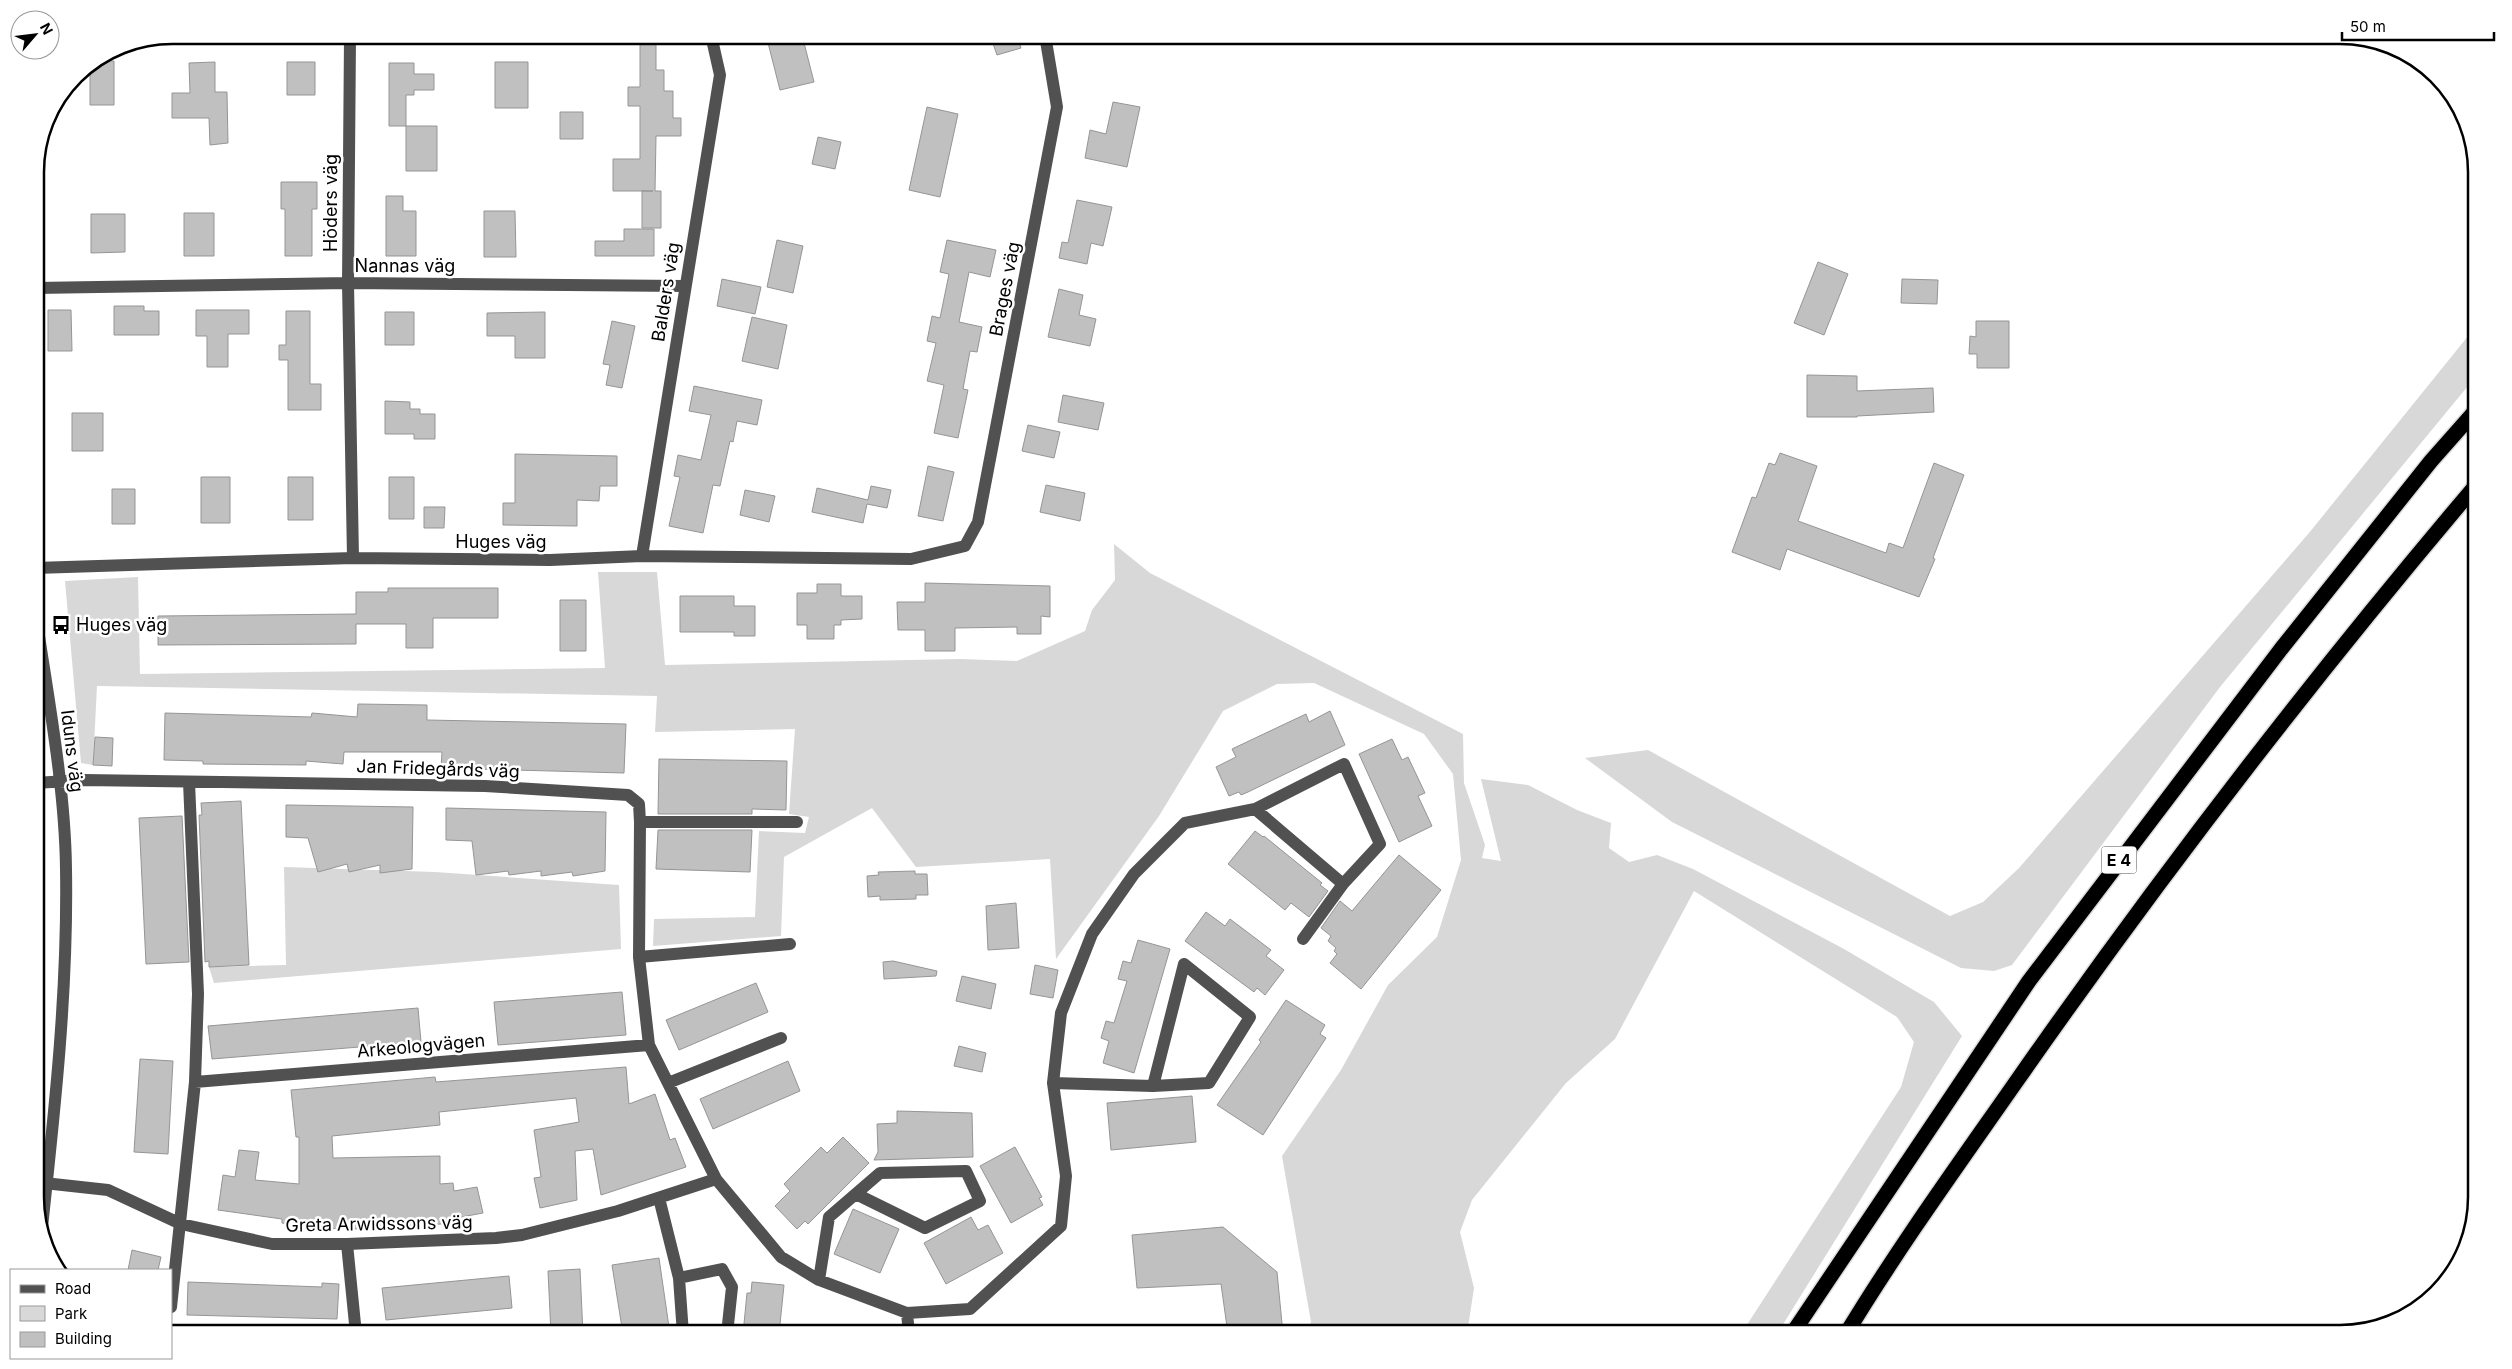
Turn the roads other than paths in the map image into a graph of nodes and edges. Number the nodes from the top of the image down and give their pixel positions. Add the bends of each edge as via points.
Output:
1 (350, 44) edge
2 (713, 44) edge
3 (1047, 44) edge
4 (348, 283) junction
5 (684, 286) junction
6 (44, 288) edge
7 (2468, 419) edge
8 (2468, 495) edge
9 (965, 546) joint
10 (642, 556) junction
11 (353, 558) junction
12 (44, 568) edge
13 (44, 674) edge
14 (189, 782) junction
15 (44, 783) edge
16 (59, 783) junction
17 (1255, 809) junction
18 (640, 822) junction
19 (797, 822) dead end
20 (1343, 884) junction
21 (1303, 939) dead end
22 (790, 944) dead end
23 (639, 957) junction
24 (781, 1038) dead end
25 (649, 1045) junction
26 (195, 1082) junction
27 (668, 1083) junction
28 (1053, 1083) junction
29 (1153, 1086) junction
30 (44, 1164) edge
31 (716, 1179) junction
32 (44, 1182) edge
33 (856, 1194) junction
34 (659, 1198) junction
35 (181, 1224) junction
36 (348, 1244) junction
37 (679, 1278) junction
38 (819, 1280) junction
39 (172, 1299) edge
40 (907, 1313) junction
41 (355, 1325) edge
42 (682, 1325) edge
43 (728, 1325) edge
44 (908, 1325) edge
45 (1798, 1325) edge
46 (1852, 1325) edge

1 - 4 street, Höders väg
2 - 5 street, Balders väg via 720,75
3 - 9 street, Brages väg via 1057,107 978,522
4 - 5 street, Nannas väg
4 - 6 street, Nannas väg
4 - 11 street, Höders väg
5 - 10 street, Balders väg
7 - 45 highway, E 4 via 2431,460 2281,649 2029,981
8 - 46 highway, E 4 via 2279,728 2098,964 1952,1173
9 - 10 street, Huges väg via 911,559
10 - 11 street, Huges väg via 550,560
11 - 12 street, Huges väg
13 - 16 street, Iduns väg
14 - 16 street, Jan Fridegårds väg via 84,780
14 - 18 street, Jan Fridegårds väg via 485,786 628,795 638,804
14 - 26 street via 198,994
15 - 16 street, Jan Fridegårds väg
16 - 30 street, Iduns väg via 66,868 62,1000 54,1120
17 - 20 street
17 - 20 street via 1344,764 1380,844
17 - 28 street via 1185,823 1134,874 1092,934 1061,1013
18 - 19 street
18 - 23 street
20 - 21 street
22 - 23 street
23 - 25 street
24 - 27 street
25 - 26 street, Arkeologvägen
25 - 27 street
26 - 35 street
27 - 31 street
28 - 29 street
28 - 40 street via 1066,1176 1061,1226 970,1309
29 - 29 street via 1210,1082 1250,1017 1184,964
31 - 34 street, Greta Arwidssons väg
31 - 38 street via 781,1258
32 - 35 street, Greta Arwidssons väg via 108,1190
33 - 33 street via 880,1173 966,1171 980,1201 925,1228
33 - 38 street via 830,1217
34 - 36 street, Greta Arwidssons väg via 522,1235
34 - 37 street
35 - 36 street, Greta Arwidssons väg via 272,1244
35 - 39 street
36 - 41 street
37 - 42 street
37 - 43 street via 722,1269 732,1287
38 - 40 street
40 - 44 street

